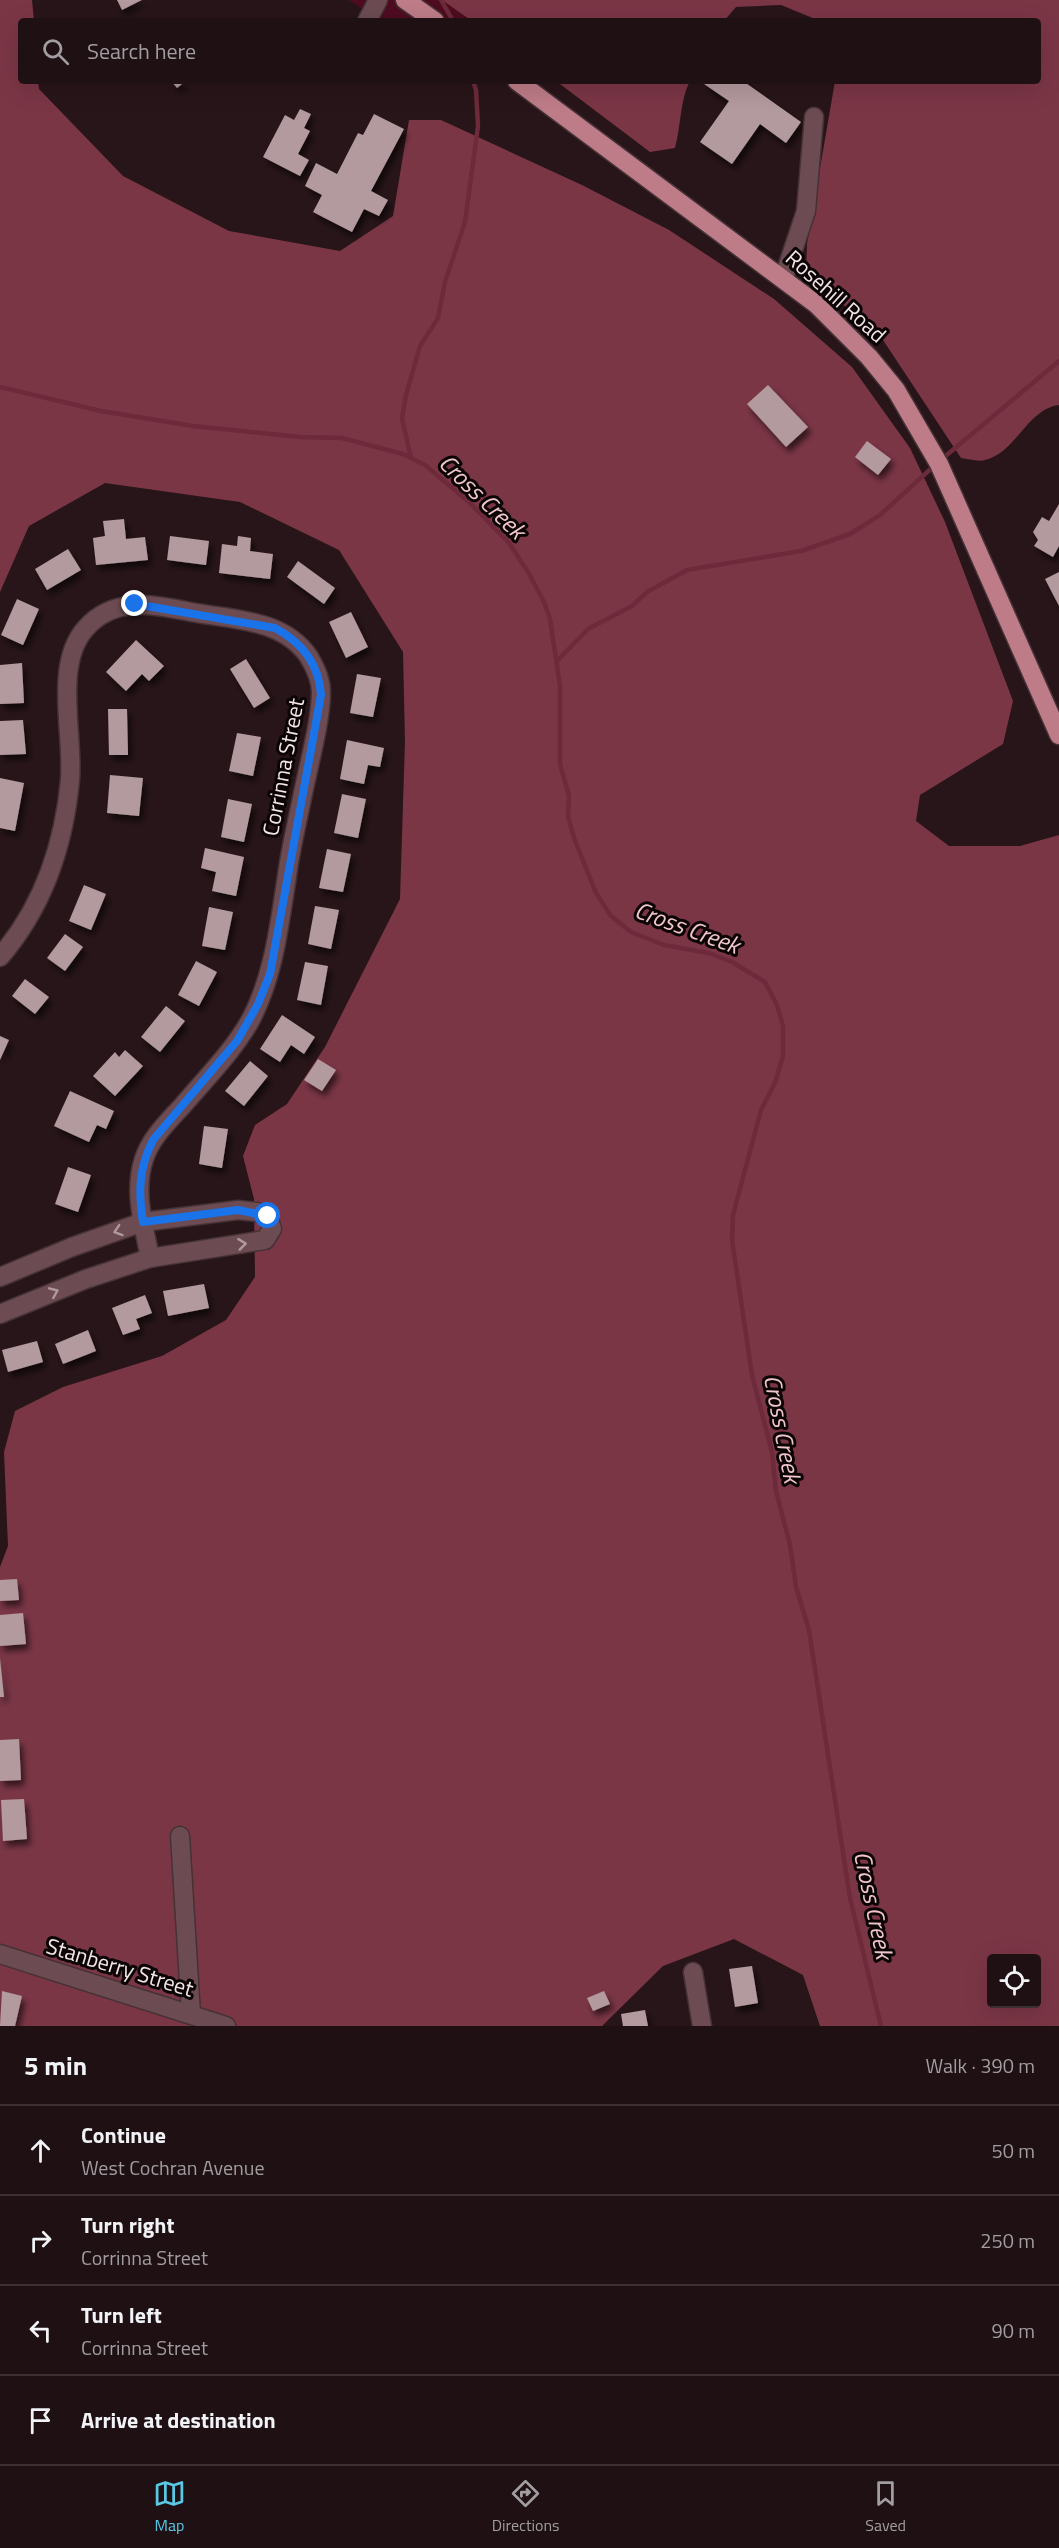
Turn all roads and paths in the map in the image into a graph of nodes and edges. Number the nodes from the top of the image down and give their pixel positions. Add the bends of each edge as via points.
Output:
1 (378, 0) edge
2 (405, 0) edge
3 (369, 18) edge
4 (431, 18) edge
5 (521, 84) edge
6 (814, 117) dead end
7 (784, 278) junction
8 (1059, 735) edge
9 (0, 957) edge
10 (143, 1222) junction
11 (150, 1257) junction
12 (0, 1277) edge
13 (0, 1314) edge
14 (180, 1836) dead end
15 (0, 1954) edge
16 (693, 1972) dead end
17 (191, 2014) junction
18 (226, 2026) edge
19 (702, 2026) edge

1 - 3 street
2 - 4 main road
5 - 7 main road, Rosehill Road
6 - 7 street via 807,211
7 - 8 main road, Rosehill Road via 870,357 919,426
9 - 10 street, Corrinna Street via 42,893 59,842 70,779 69,663 75,643 88,626 114,609 146,604 265,625 285,633 301,647 313,664 321,695 270,974 237,1041 153,1140 139,1180
10 - 11 street, Corrinna Street
11 -> 10 street via 265,1239 272,1229 268,1216 238,1210
10 -> 12 street
13 -> 11 street
14 - 17 street
15 - 17 street, Stanberry Street
16 - 19 street
17 - 18 street, Stanberry Street

